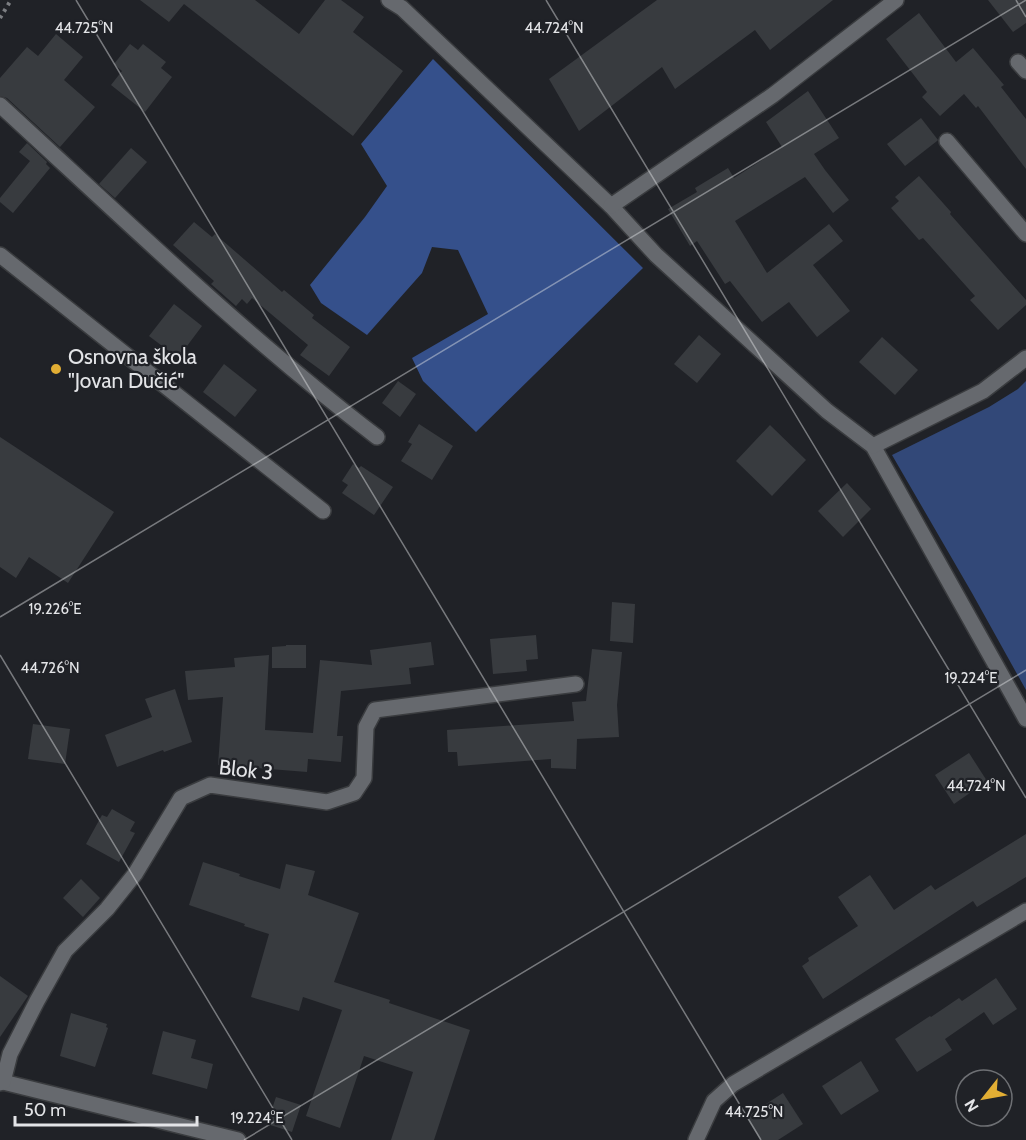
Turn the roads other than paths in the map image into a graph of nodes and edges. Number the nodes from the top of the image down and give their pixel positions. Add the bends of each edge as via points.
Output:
1 (389, 0) edge
2 (896, 0) edge
3 (0, 105) edge
4 (947, 141) dead end
5 (611, 206) junction
6 (1026, 234) edge
7 (0, 255) edge
8 (1026, 358) edge
9 (377, 437) dead end
10 (873, 446) junction
11 (323, 511) dead end
12 (576, 684) dead end
13 (1026, 719) edge
14 (1026, 911) edge
15 (2, 1082) edge
16 (238, 1140) edge
17 (696, 1140) edge

1 - 5 street
2 - 5 street via 773,95
3 - 9 street via 201,289
4 - 6 street
5 - 10 street via 656,255 827,411
7 - 11 street
8 - 10 street via 983,392
10 - 13 street
12 - 15 street, Blok 3 via 375,710 366,727 364,778 354,794 327,802 210,785 181,798 135,874 65,951 10,1054
14 - 17 street via 733,1084 714,1101
15 - 16 street, Blok 3

